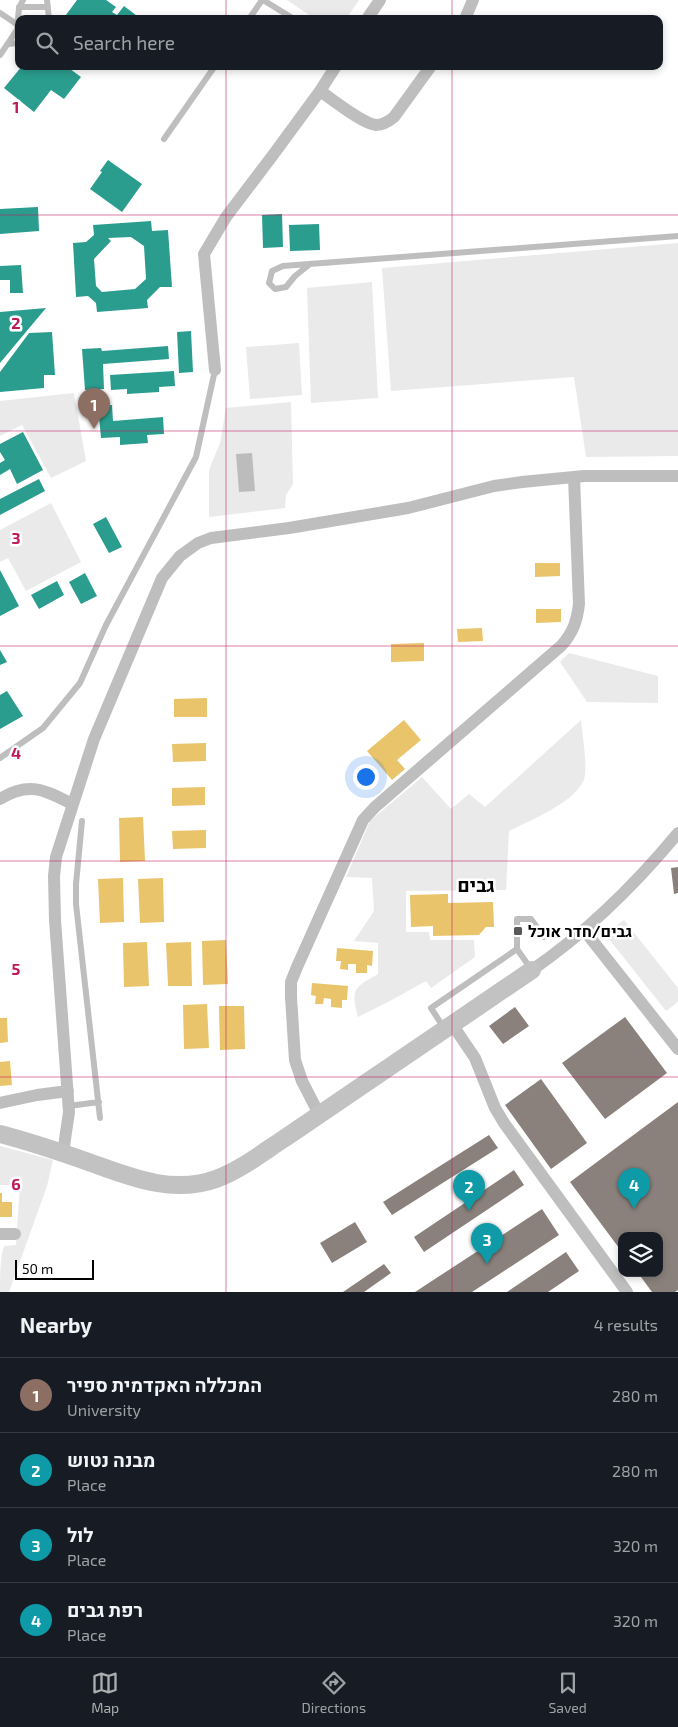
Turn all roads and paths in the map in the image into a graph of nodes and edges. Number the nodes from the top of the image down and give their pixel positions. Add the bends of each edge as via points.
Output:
1 (23, 0) edge
2 (263, 0) edge
3 (380, 0) edge
4 (465, 0) edge
5 (473, 0) edge
6 (48, 3) edge
7 (19, 7) junction
8 (0, 13) edge
9 (19, 15) edge
10 (252, 15) edge
11 (287, 15) edge
12 (370, 15) edge
13 (465, 15) edge
14 (466, 15) edge
15 (15, 23) edge
16 (15, 33) edge
17 (15, 43) edge
18 (8, 44) junction
19 (0, 55) edge
20 (213, 70) edge
21 (333, 70) edge
22 (428, 70) edge
23 (320, 91) junction
24 (164, 139) dead end
25 (678, 236) edge
26 (310, 264) junction
27 (215, 370) joint
28 (678, 476) edge
29 (574, 477) junction
30 (0, 758) edge
31 (0, 799) edge
32 (72, 804) junction
33 (82, 821) dead end
34 (678, 833) edge
35 (584, 930) junction
36 (544, 937) dead end
37 (517, 949) junction
38 (532, 970) junction
39 (448, 1027) junction
40 (678, 1049) edge
41 (68, 1092) junction
42 (99, 1102) junction
43 (0, 1103) edge
44 (69, 1106) junction
45 (319, 1114) junction
46 (100, 1118) dead end
47 (0, 1134) edge
48 (63, 1152) junction
49 (0, 1234) edge
50 (15, 1234) dead end
51 (627, 1292) edge

1 - 7 lane
2 - 10 lane
2 - 11 lane
3 - 12 street
4 - 13 street
5 - 14 street
6 - 7 lane
7 - 9 lane
8 - 15 lane
16 - 18 lane
17 - 18 lane
18 - 19 lane
20 - 24 lane
21 - 23 street
22 - 23 street via 394,117 377,125 368,123
23 - 27 street via 226,217 204,254
25 - 26 lane
26 - 26 lane via 277,268 269,283 275,288 286,287
27 - 30 lane via 196,457 106,625 80,683 43,728
28 - 29 street
29 - 32 street via 494,486 408,508 211,538 188,549 162,578 94,740
29 - 45 street via 579,604 577,620 570,635 363,820 297,967 291,982 295,1060
31 - 32 street via 18,790 38,788
32 - 41 street via 56,857 54,890
33 - 42 lane via 76,904
34 - 35 street via 641,875
35 - 38 street
35 - 40 street
36 - 37 lane via 531,919 517,919
37 - 38 lane
37 - 39 lane via 431,1008
38 - 39 street
39 - 45 street
39 - 51 street via 475,1058 504,1123
41 - 43 street
41 - 44 street
42 - 44 lane
42 - 46 lane
44 - 48 street
45 - 48 street via 228,1174 193,1185 146,1181
47 - 48 street
49 - 50 street

